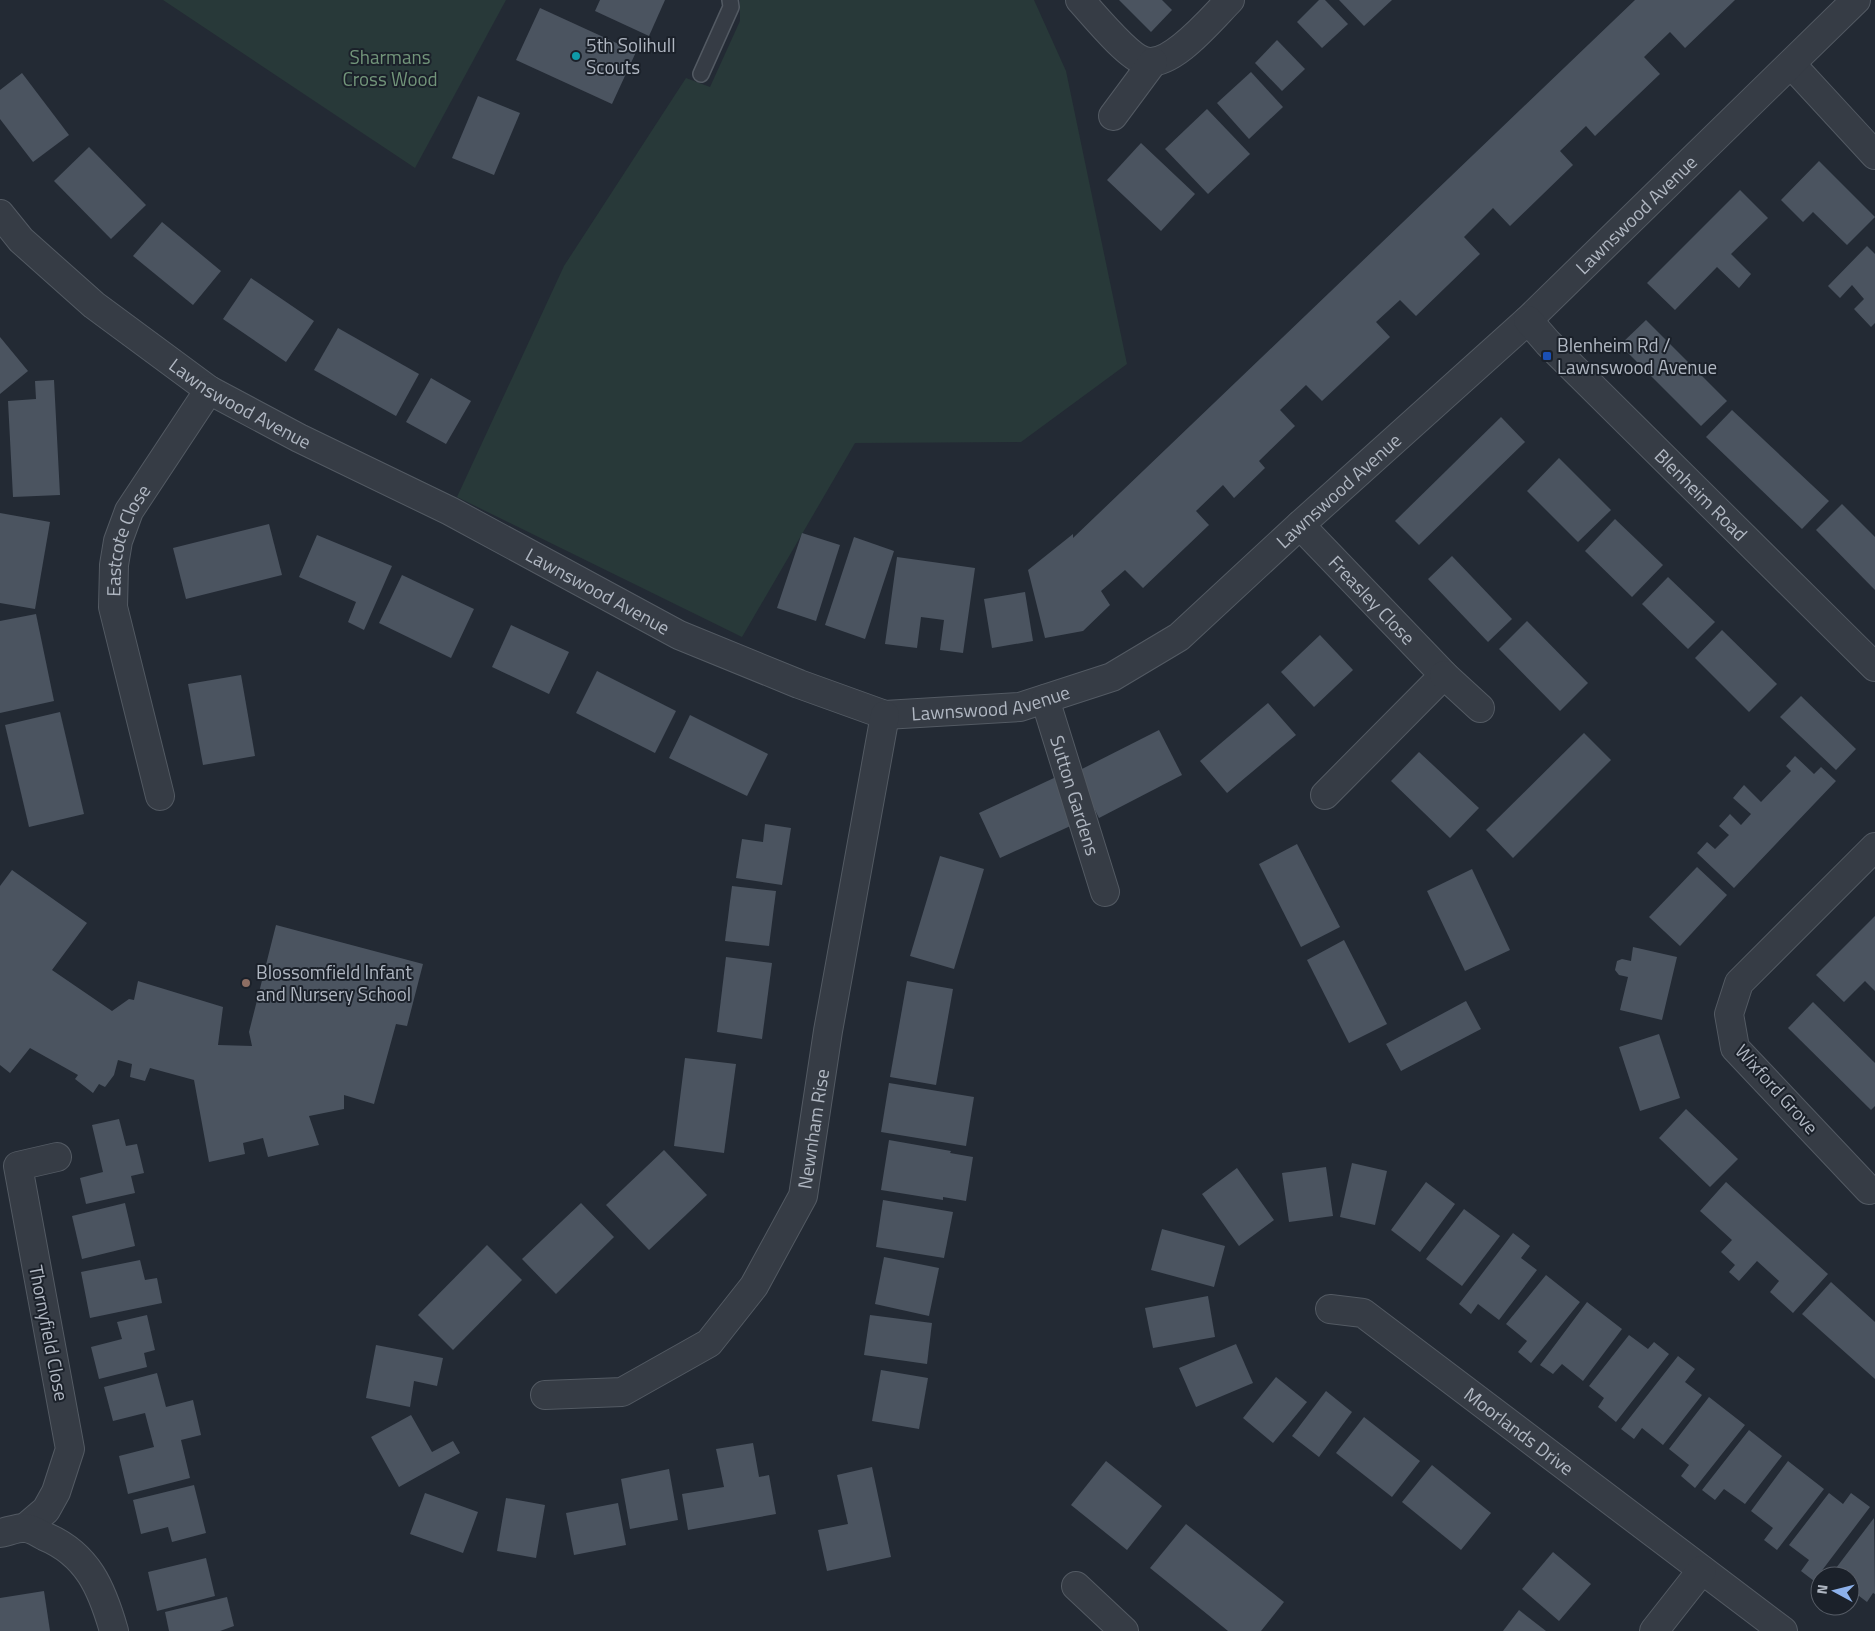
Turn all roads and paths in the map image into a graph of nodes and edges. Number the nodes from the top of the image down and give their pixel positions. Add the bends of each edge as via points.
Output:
1 (730, 0) edge
2 (1080, 0) edge
3 (1230, 0) edge
4 (1856, 0) edge
5 (1153, 62) junction
6 (1791, 64) junction
7 (701, 74) dead end
8 (1113, 116) dead end
9 (1875, 155) edge
10 (0, 214) edge
11 (1528, 320) junction
12 (209, 390) junction
13 (1300, 525) junction
14 (1875, 667) edge
15 (1444, 676) junction
16 (1045, 699) junction
17 (1480, 708) dead end
18 (885, 715) junction
19 (1325, 794) dead end
20 (160, 796) dead end
21 (1875, 846) edge
22 (1105, 892) dead end
23 (58, 1157) dead end
24 (1872, 1196) edge
25 (1330, 1309) dead end
26 (545, 1395) dead end
27 (13, 1531) edge
28 (1702, 1570) junction
29 (1076, 1586) dead end
30 (114, 1631) edge
31 (1124, 1631) edge
32 (1654, 1631) edge
33 (1783, 1631) edge

1 - 7 lane via 731,7
2 - 5 street via 1129,52 1143,61
3 - 5 street via 1188,42 1167,58
4 - 6 street, Lawnswood Avenue
5 - 8 street
6 - 9 street
6 - 11 street, Lawnswood Avenue
10 - 12 street, Lawnswood Avenue via 21,240 94,306
11 - 13 street, Lawnswood Avenue
11 - 14 street, Blenheim Road
12 - 18 street, Lawnswood Avenue via 299,438 450,511 679,635
12 - 20 street, Eastcote Close via 129,511 118,541 114,565 113,607
13 - 15 street, Freasley Close
13 - 16 street, Lawnswood Avenue via 1179,637 1112,677
15 - 17 street, Freasley Close
15 - 19 street
16 - 18 street, Lawnswood Avenue via 1020,707
16 - 22 street, Sutton Gardens
18 - 26 street, Newnham Rise via 828,1031 803,1196 754,1286 709,1343 622,1392
21 - 24 street, Wixford Grove via 1739,984 1729,1014 1735,1048
23 - 27 street, Thornyfield Close via 18,1166 70,1449 56,1492 46,1510
25 - 28 street, Moorlands Drive via 1363,1313
27 - 30 street via 52,1539 72,1552 92,1574 105,1600
28 - 32 street
28 - 33 street, Moorlands Drive
29 - 31 street

